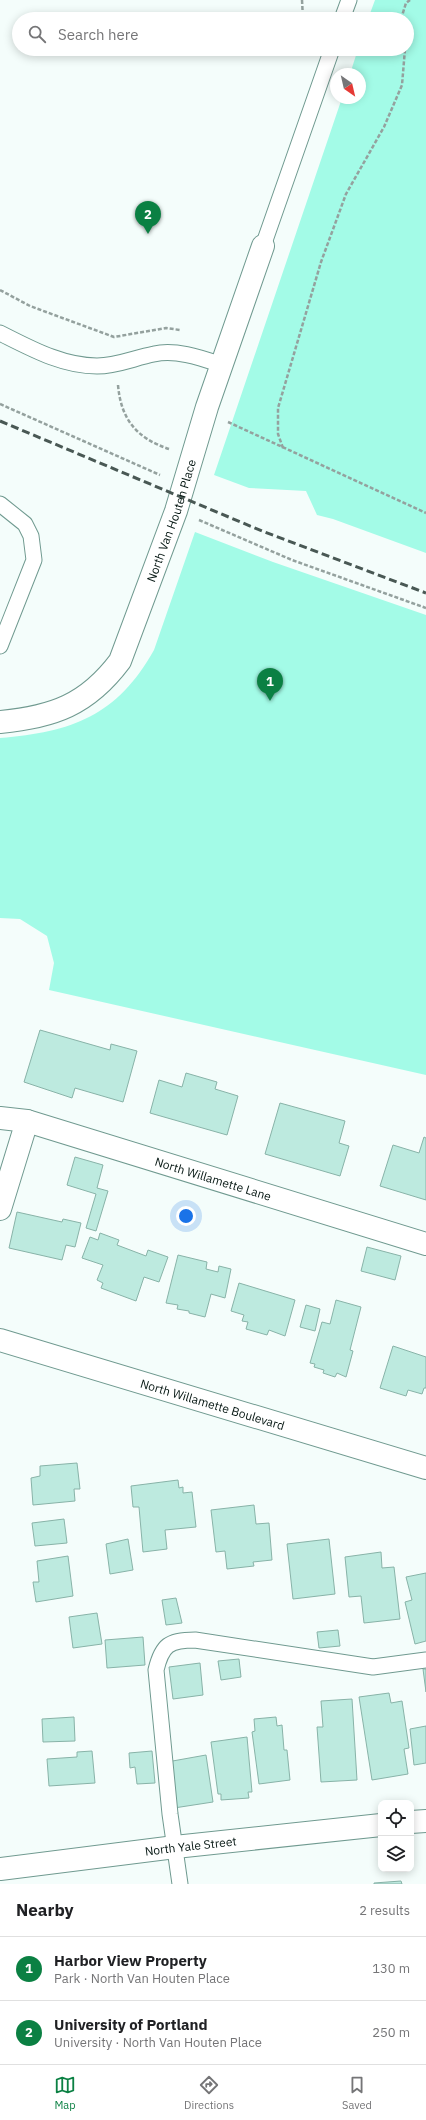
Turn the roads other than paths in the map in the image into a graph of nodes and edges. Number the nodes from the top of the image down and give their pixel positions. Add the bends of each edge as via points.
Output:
1 (349, 0) edge
2 (345, 12) edge
3 (330, 56) edge
4 (263, 246) joint
5 (0, 333) edge
6 (222, 365) junction
7 (0, 504) edge
8 (0, 646) edge
9 (0, 722) edge
10 (0, 1118) edge
11 (28, 1121) junction
12 (0, 1209) edge
13 (426, 1244) edge
14 (0, 1340) edge
15 (426, 1468) edge
16 (426, 1660) edge
17 (426, 1820) edge
18 (414, 1822) edge
19 (378, 1825) edge
20 (175, 1847) junction
21 (1, 1868) edge
22 (180, 1884) edge

1 - 2 lane
3 - 4 lane
4 - 6 street, North Van Houten Place
5 - 6 lane via 38,352 73,364 115,365 154,354 179,354
6 - 9 street, North Van Houten Place via 176,511 133,632 120,661 107,679 83,698 62,710 33,719
7 - 8 lane via 25,524 31,536 34,560
10 - 11 street, North Willamette Lane
11 - 12 street
11 - 13 street, North Willamette Lane
14 - 15 street, North Willamette Boulevard
16 - 20 lane via 373,1667 195,1640 180,1640 167,1645 160,1654 156,1670
17 - 18 street
19 - 20 street, North Yale Street
20 - 21 street, North Yale Street
20 - 22 lane

